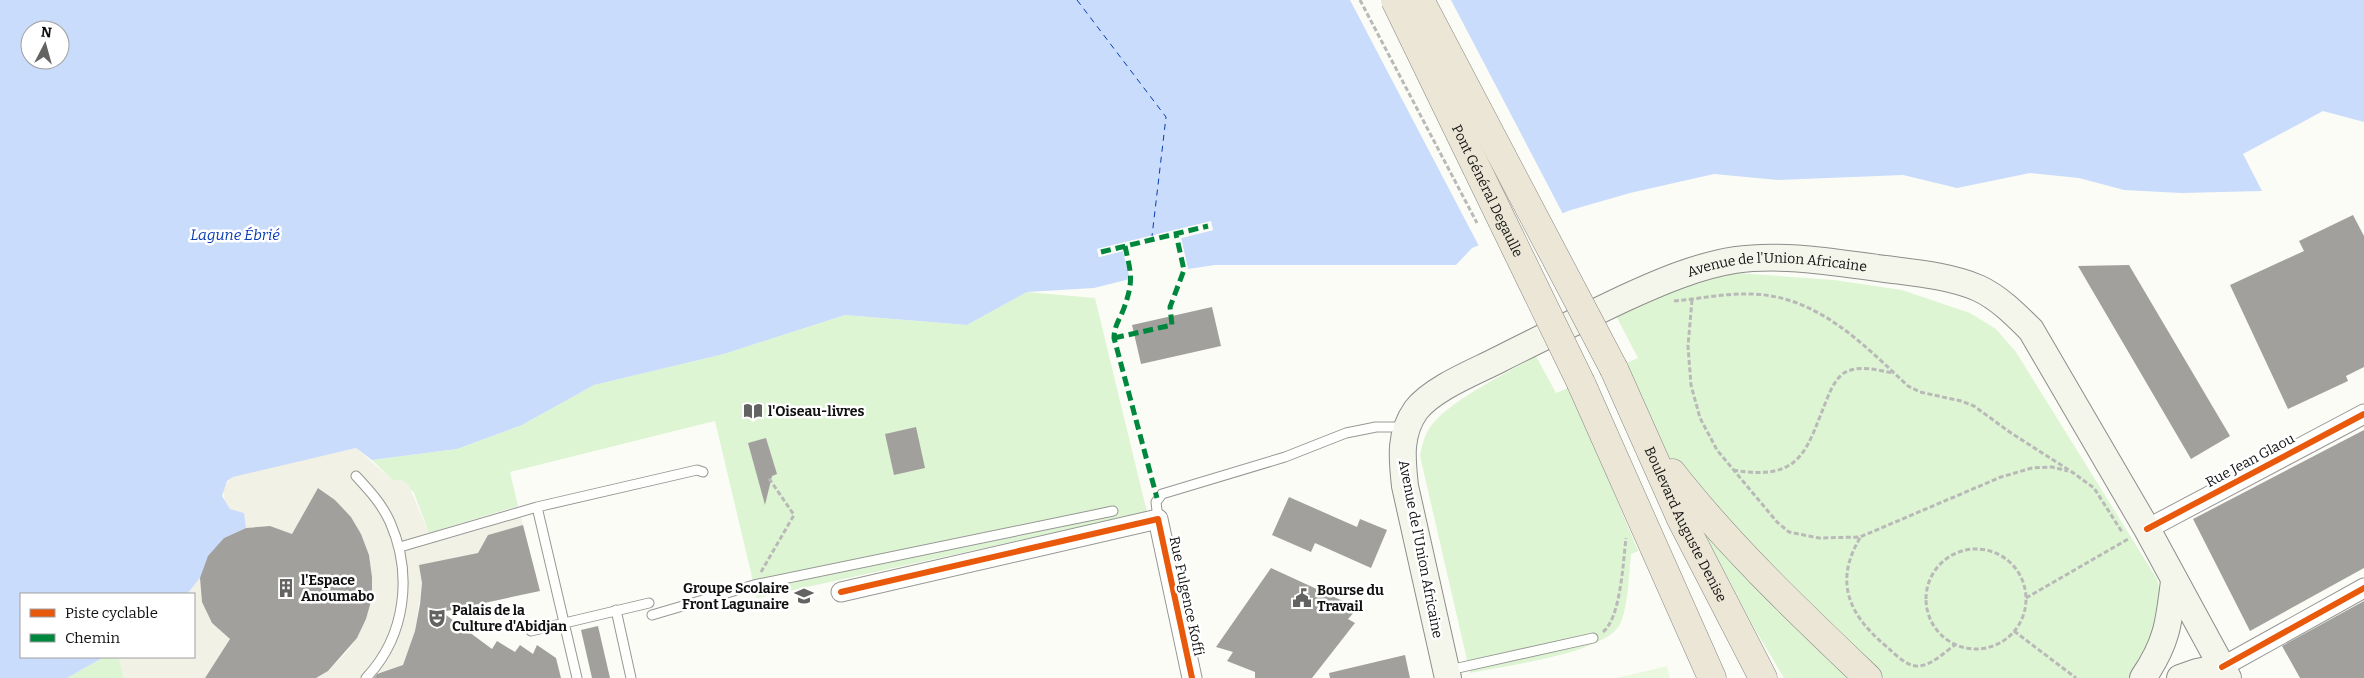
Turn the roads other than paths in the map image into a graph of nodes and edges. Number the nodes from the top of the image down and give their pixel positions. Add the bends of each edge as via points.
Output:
1 (1395, 0) edge
2 (1420, 0) edge
3 (1614, 369) joint
4 (2364, 414) edge
5 (1406, 428) junction
6 (1646, 440) junction
7 (703, 472) dead end
8 (356, 476) dead end
9 (538, 507) junction
10 (1113, 511) dead end
11 (1158, 519) junction
12 (2135, 539) junction
13 (400, 547) junction
14 (2174, 581) junction
15 (2364, 588) edge
16 (841, 592) dead end
17 (649, 603) dead end
18 (616, 610) junction
19 (652, 615) dead end
20 (564, 622) junction
21 (532, 631) dead end
22 (1593, 638) road end
23 (2225, 673) edge
24 (1447, 674) edge
25 (1712, 677) edge
26 (366, 678) edge
27 (577, 678) edge
28 (631, 678) edge
29 (1192, 678) edge
30 (1763, 678) edge
31 (1868, 678) edge
32 (2143, 678) edge
33 (2180, 678) edge

1 - 25 highway, Pont Général Degaulle, bridge via 1581,383
2 - 3 highway, Pont Général Degaulle, bridge
3 - 6 highway, Boulevard Auguste Denise
4 - 12 street, Rue Jean Glaou
5 - 11 lane, Rue Fulgence Koffi via 1376,427 1346,433 1285,457 1162,494 1156,502
5 - 12 main road, Avenue de l'Union Africaine via 1418,409 1458,380 1570,323 1657,284 1702,268 1736,260 1778,259 1904,272 1978,288 2006,306 2030,330
5 - 24 main road, Avenue de l'Union Africaine via 1401,455 1405,486
6 - 30 highway, Boulevard Auguste Denise via 1712,582
6 - 31 highway via 1700,509
7 - 9 lane via 697,470
8 - 13 lane via 390,520
9 - 13 lane
9 - 20 lane
10 - 19 lane via 754,585
11 - 16 street
11 - 29 street, Rue Fulgence Koffi
12 - 14 main road, Avenue de l'Union Africaine
13 - 26 lane via 403,603 384,655
14 - 23 main road, Avenue de l'Union Africaine
14 - 32 main road via 2165,640
15 - 23 street
17 - 18 lane
18 - 20 lane
18 - 28 lane
20 - 21 lane
20 - 27 lane
22 - 24 lane
23 - 33 main road via 2197,672

